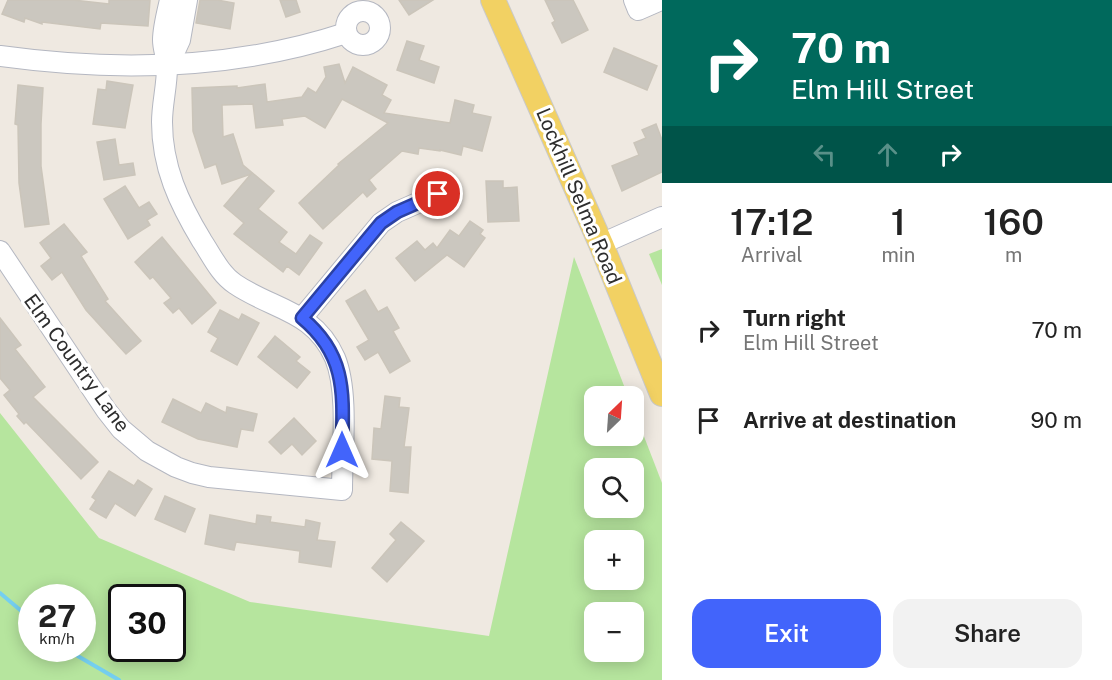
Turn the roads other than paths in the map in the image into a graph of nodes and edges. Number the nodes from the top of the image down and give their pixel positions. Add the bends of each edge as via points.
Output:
1 (170, 0) edge
2 (187, 0) edge
3 (493, 0) edge
4 (661, 0) edge
5 (636, 5) edge
6 (346, 33) dead end
7 (0, 56) edge
8 (168, 66) junction
9 (438, 194) dead end
10 (662, 216) edge
11 (601, 244) junction
12 (0, 251) edge
13 (302, 318) junction
14 (662, 394) edge

1 - 8 street via 163,40
2 - 8 street via 180,40
3 - 11 main road, Lockhill Selma Road
4 - 5 street
6 - 8 street via 243,58
7 - 8 street
8 - 13 street via 163,139 170,176 185,212 227,277 252,295
9 - 13 street via 381,223
10 - 11 street
11 - 14 main road, Lockhill Selma Road
12 - 13 street, Elm Country Lane via 106,410 147,451 176,467 209,477 342,490 343,389 335,359 325,341

